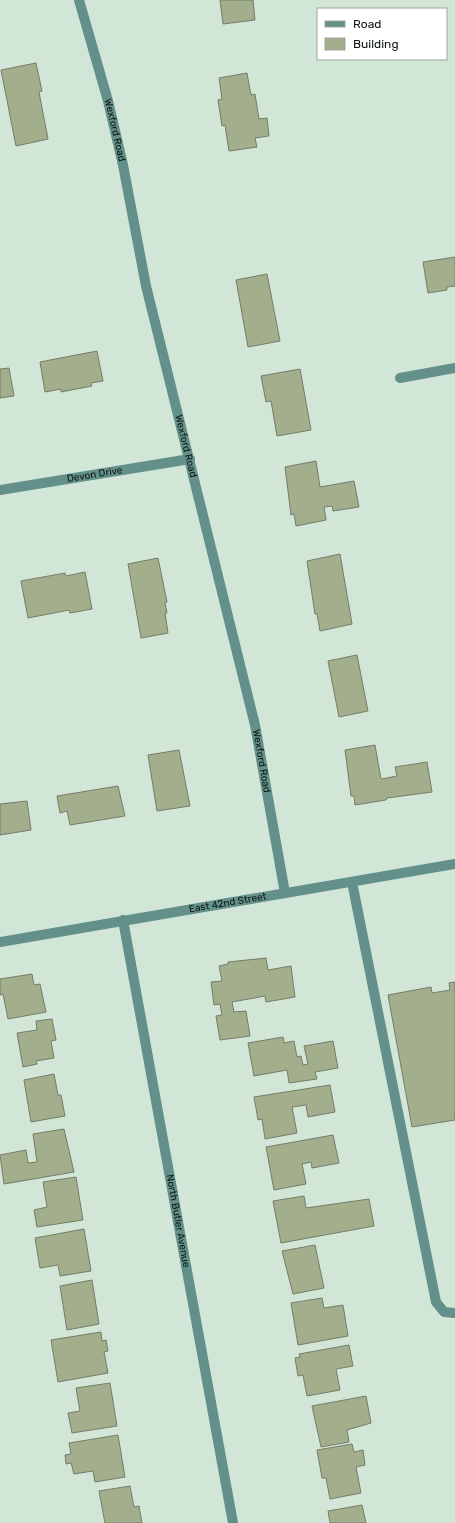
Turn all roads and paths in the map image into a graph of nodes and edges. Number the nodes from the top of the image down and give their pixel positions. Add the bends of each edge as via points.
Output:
1 (80, 0) edge
2 (455, 368) edge
3 (400, 378) dead end
4 (190, 459) junction
5 (0, 490) edge
6 (455, 864) edge
7 (352, 882) junction
8 (285, 893) junction
9 (123, 920) junction
10 (0, 942) edge
11 (455, 1312) edge
12 (233, 1523) edge

1 - 4 street, Wexford Road via 111,114 146,286
2 - 3 street
4 - 5 street, Devon Drive
4 - 8 street, Wexford Road via 256,725
6 - 7 street, East 42nd Street
7 - 8 street, East 42nd Street
7 - 11 street via 436,1302 444,1312
8 - 9 street, East 42nd Street
9 - 10 street, East 42nd Street
9 - 12 street, North Butler Avenue

